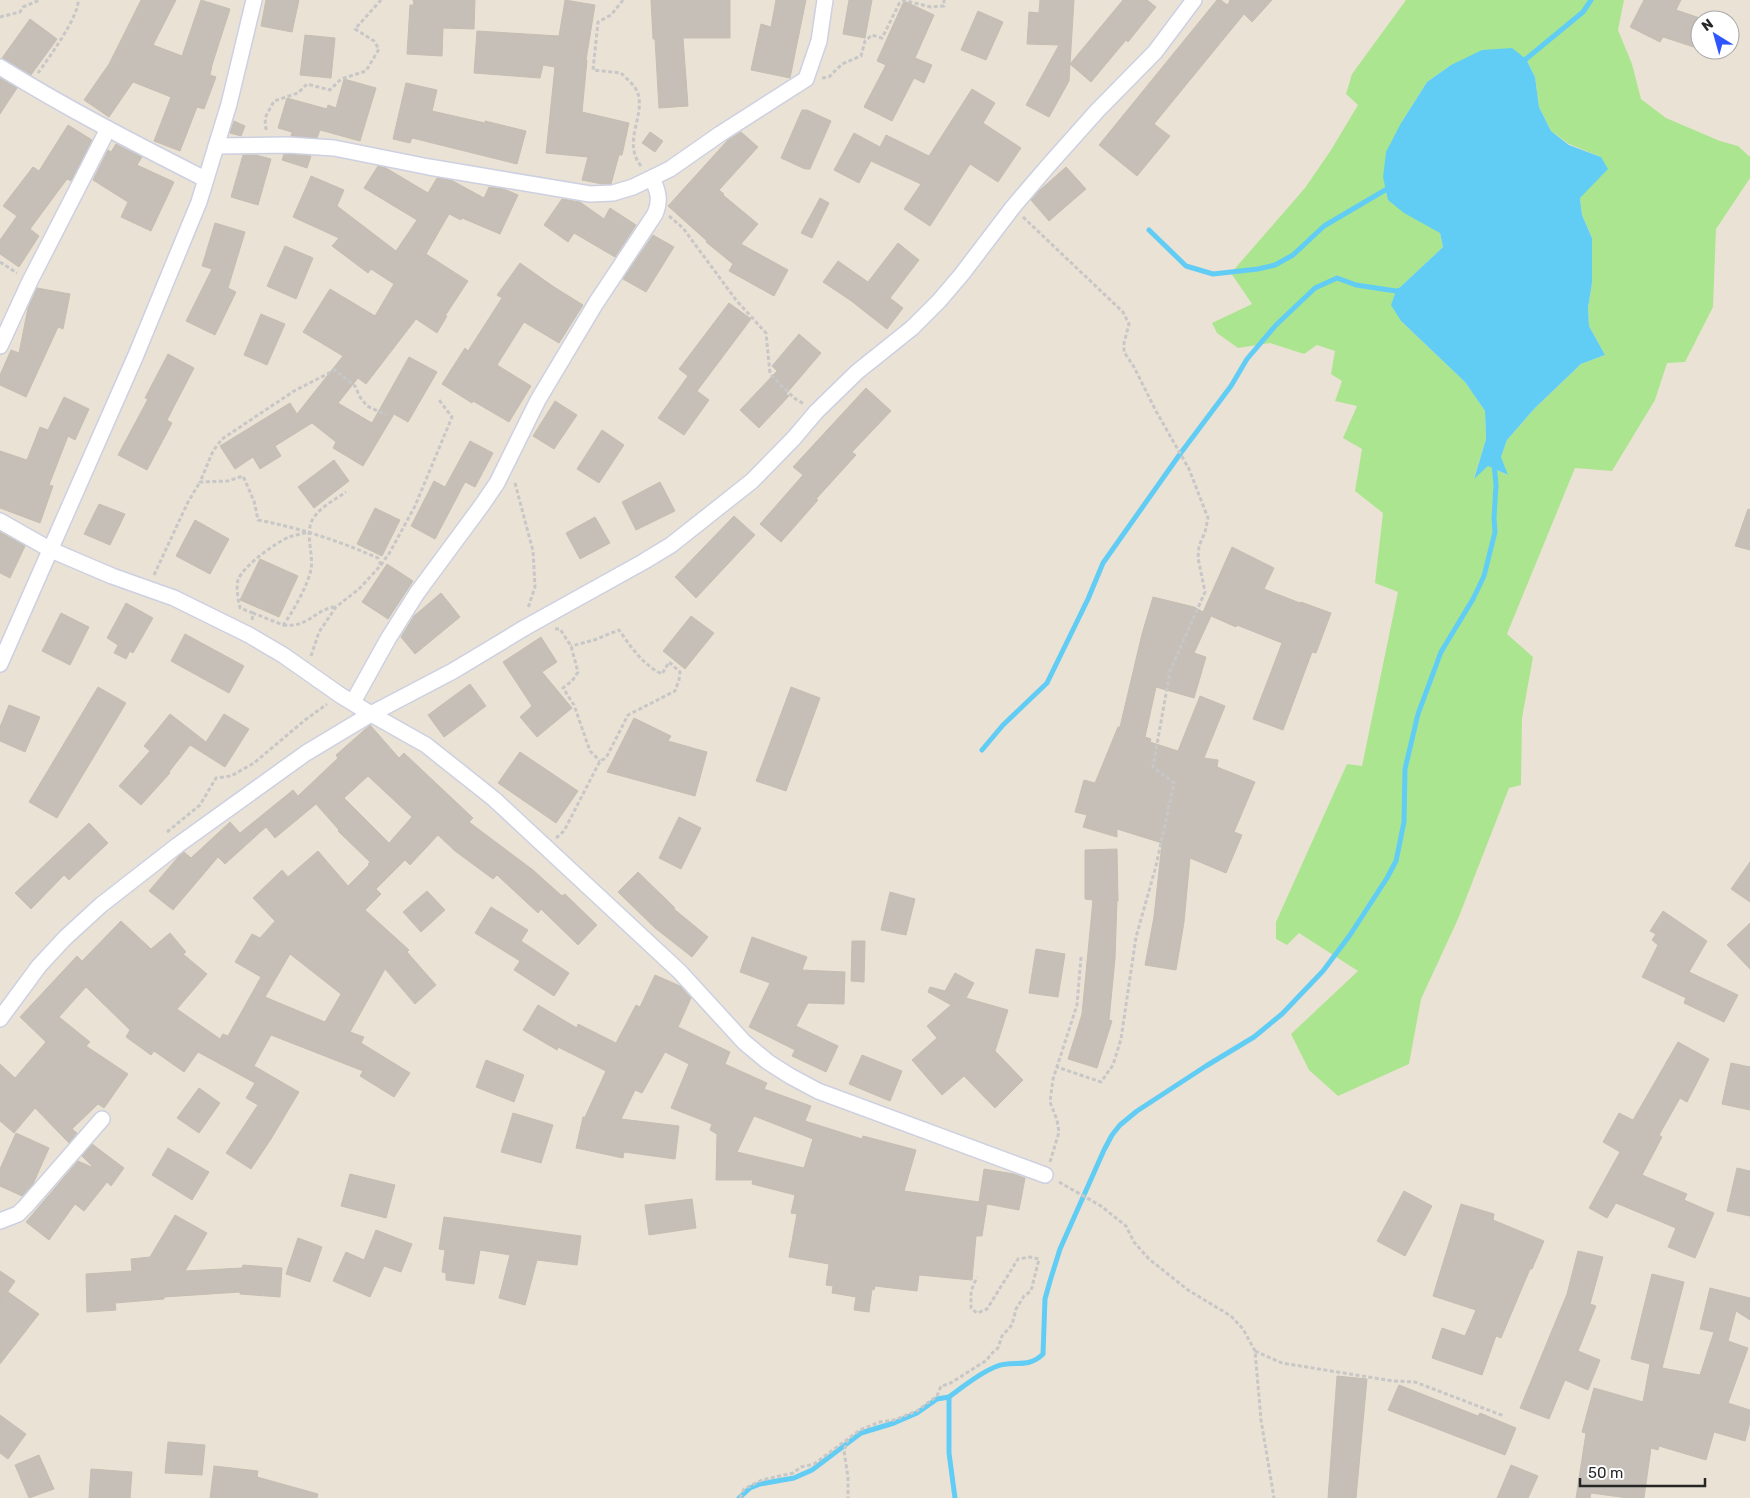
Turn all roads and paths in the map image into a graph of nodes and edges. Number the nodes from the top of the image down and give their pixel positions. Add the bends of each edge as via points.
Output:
1 (40, 0) edge
2 (78, 0) edge
3 (254, 0) edge
4 (381, 0) edge
5 (623, 0) edge
6 (825, 0) edge
7 (902, 0) edge
8 (944, 0) edge
9 (1194, 0) edge
10 (0, 17) edge
11 (0, 67) edge
12 (806, 79) junction
13 (36, 90) junction
14 (108, 129) junction
15 (267, 145) junction
16 (216, 146) junction
17 (652, 178) junction
18 (205, 179) junction
19 (659, 205) junction
20 (1013, 208) junction
21 (0, 262) edge
22 (30, 281) junction
23 (0, 346) edge
24 (439, 400) dead end
25 (816, 412) junction
26 (386, 415) dead end
27 (510, 456) junction
28 (200, 482) junction
29 (346, 492) dead end
30 (0, 521) edge
31 (309, 532) junction
32 (50, 550) junction
33 (381, 565) junction
34 (147, 589) junction
35 (336, 607) junction
36 (253, 613) junction
37 (283, 625) junction
38 (526, 626) junction
39 (552, 629) dead end
40 (249, 635) junction
41 (571, 646) junction
42 (0, 664) edge
43 (309, 674) junction
44 (353, 702) junction
45 (371, 714) junction
46 (600, 761) junction
47 (547, 847) junction
48 (1081, 957) dead end
49 (0, 1019) edge
50 (1057, 1067) junction
51 (102, 1118) dead end
52 (1045, 1175) junction
53 (0, 1221) edge
54 (977, 1277) dead end
55 (1255, 1351) junction
56 (1504, 1416) dead end
57 (848, 1438) junction
58 (740, 1498) edge
59 (848, 1498) edge
60 (1274, 1498) edge

1 - 10 path via 20,12
2 - 13 path via 71,24 35,78
3 - 16 street
4 - 15 path via 355,29 374,41 379,49 366,71 341,79 330,90 307,84 298,93 274,101 265,118
5 - 17 path via 611,15 598,22 593,70 621,72 638,93 633,134 636,159
6 - 12 street via 819,40
7 - 8 path via 931,7 944,6
7 - 12 path via 882,38 872,35 865,41 861,56 842,64 829,78
9 - 20 street via 1155,52 1097,110
11 - 13 street
12 - 17 street
13 - 14 street
14 - 18 street
14 - 22 street
15 - 16 street
15 - 17 street via 334,148 590,194 613,193
16 - 18 street
17 - 19 street
18 - 32 street via 168,278
19 - 25 path via 683,228 736,300 766,333 770,374 794,398
19 - 27 street via 538,400
20 - 25 street via 932,308
20 - 50 path via 1122,312 1129,324 1124,352 1188,469 1208,518 1198,558 1205,592 1170,671 1153,767 1174,784 1136,937 1121,1039 1113,1065 1100,1082
21 - 22 path
22 - 23 street
24 - 33 path via 452,417 415,506
25 - 38 street via 752,480 671,545
26 - 28 path via 367,406 355,386 335,370 294,391 222,439 213,451
27 - 38 path via 533,551 535,588 526,612
27 - 44 street via 482,505 417,593
28 - 31 path via 228,481 243,476 258,520
28 - 34 path
29 - 31 path via 313,517
30 - 32 street
31 - 33 path via 378,558
31 - 36 path via 277,544 252,562 238,579 240,608
31 - 37 path via 311,569 308,581
32 - 34 street
32 - 42 street
33 - 35 path
34 - 40 street via 174,598
35 - 37 path via 327,608 301,625
35 - 43 path via 319,632 310,658
36 - 37 path
36 - 40 path
38 - 45 street via 453,671
39 - 41 path via 560,629
40 - 43 street
41 - 46 path via 578,672 563,688 574,705 590,751
41 - 46 path via 619,630 652,669 662,674 669,662 680,672 675,691 628,715 606,758
43 - 44 street
44 - 45 street
45 - 47 street via 426,745 494,799
45 - 49 street via 306,752 101,905 39,966
46 - 47 path via 564,831
47 - 52 street via 680,972 744,1042 768,1062 818,1091
48 - 50 path via 1077,1005
50 - 52 path via 1050,1102 1059,1132
51 - 53 street via 26,1206 18,1214
52 - 55 path via 1101,1206 1126,1226 1134,1242 1149,1258 1188,1290 1231,1316 1243,1329
54 - 57 path via 971,1291 971,1308 977,1313 987,1309 1018,1259 1040,1259 1031,1290 1016,1309 1012,1325 1002,1336 998,1348 987,1360 941,1386 937,1396 917,1411 880,1422
55 - 56 path via 1282,1362 1415,1382
55 - 60 path via 1261,1420
57 - 58 path via 814,1464 762,1480 744,1489
57 - 59 path via 844,1450

